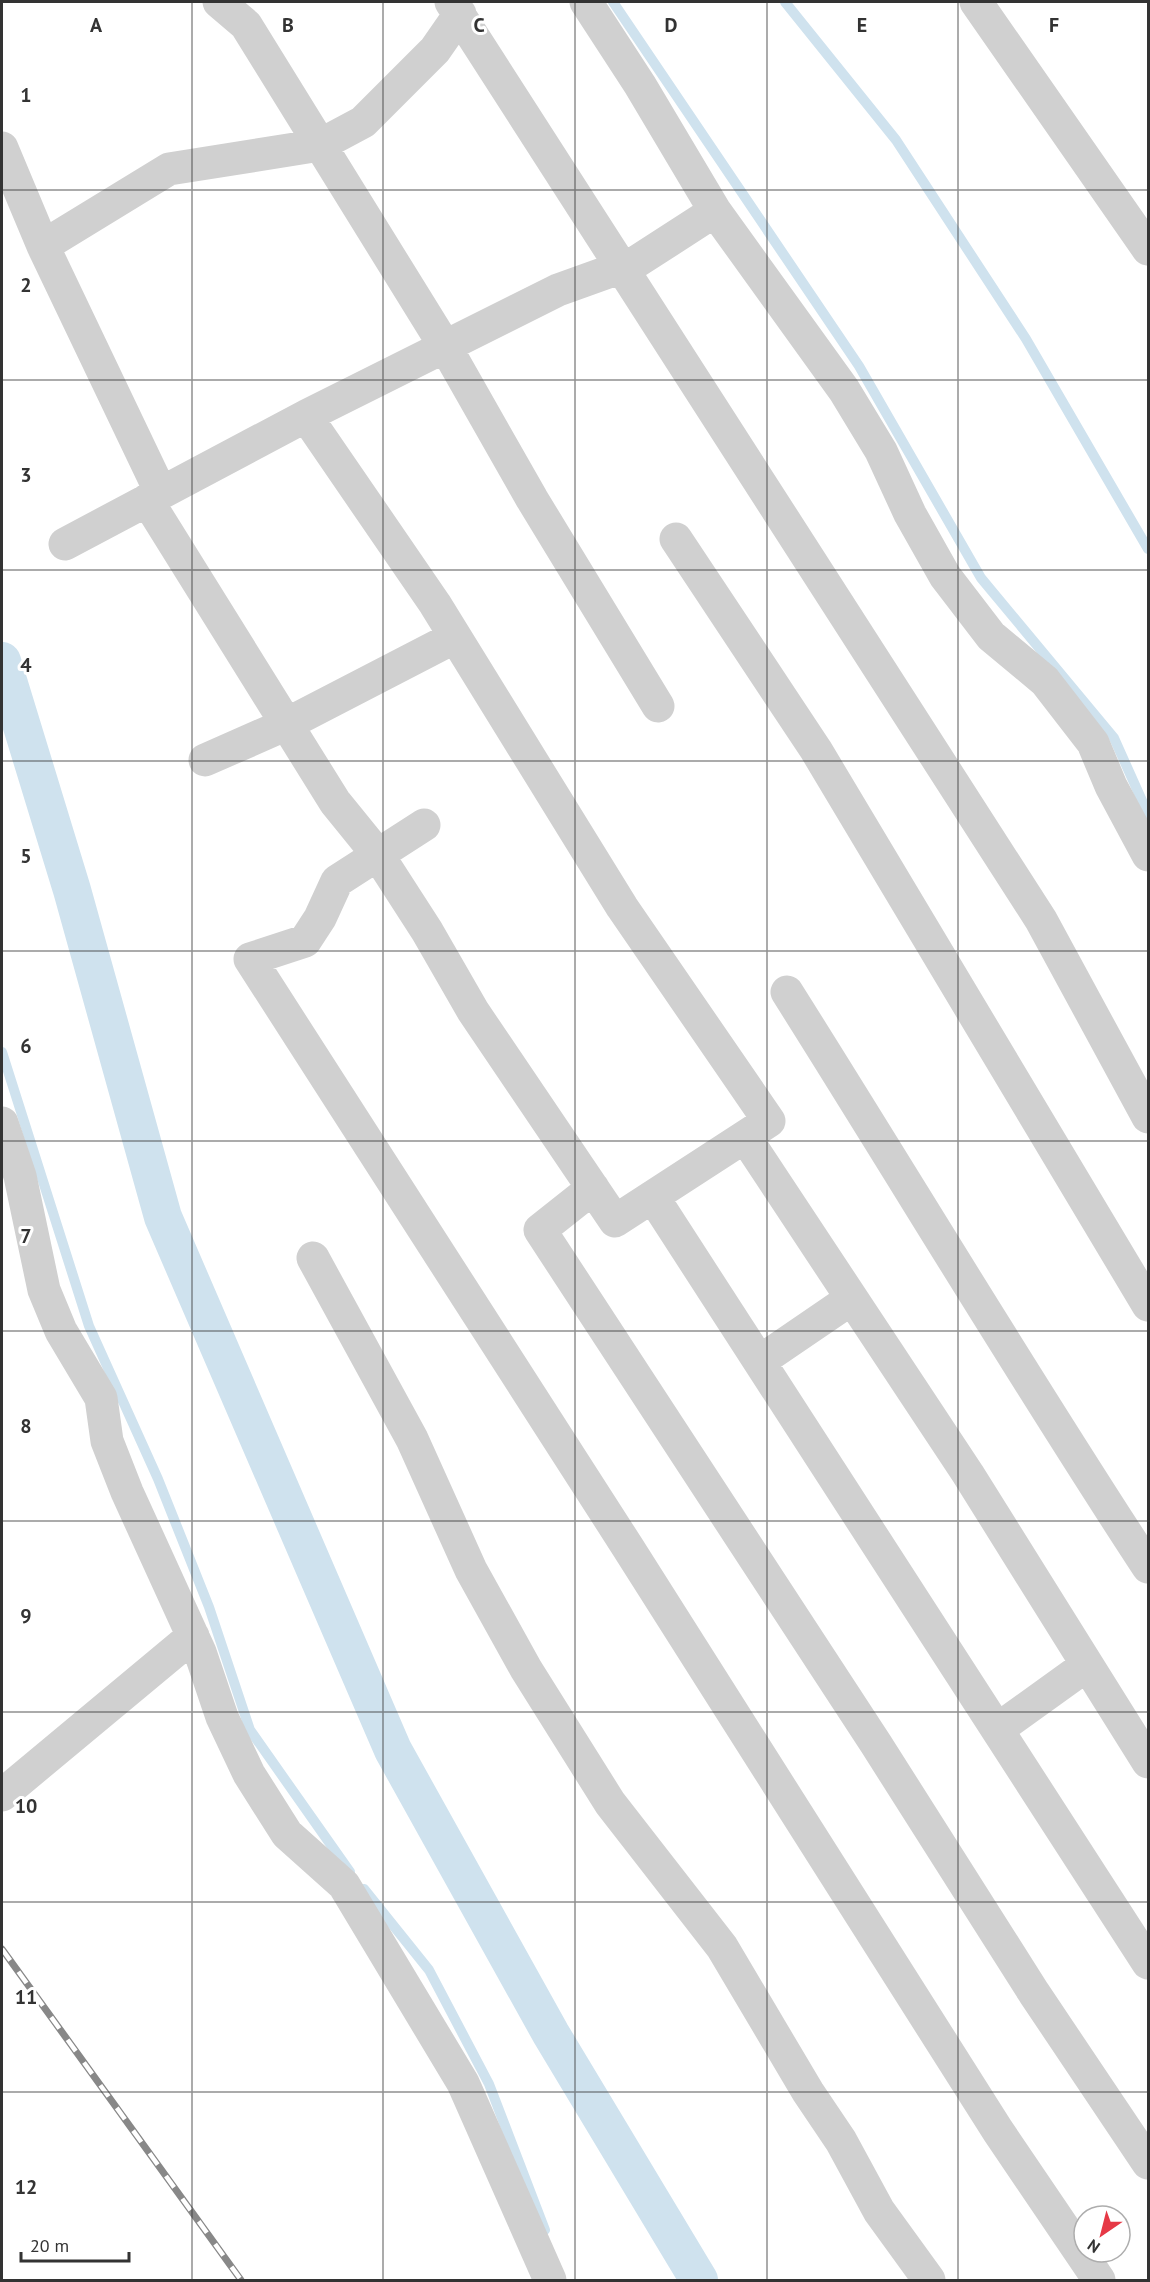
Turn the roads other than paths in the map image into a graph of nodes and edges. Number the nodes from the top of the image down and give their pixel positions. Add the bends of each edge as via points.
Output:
1 (219, 2) edge
2 (586, 2) edge
3 (976, 2) edge
4 (455, 8) edge
5 (320, 145) junction
6 (2, 148) edge
7 (715, 212) junction
8 (43, 246) junction
9 (1149, 249) edge
10 (620, 268) junction
11 (445, 347) junction
12 (306, 416) junction
13 (154, 496) junction
14 (676, 539) dead end
15 (65, 544) dead end
16 (455, 637) junction
17 (658, 706) dead end
18 (287, 724) junction
19 (205, 760) dead end
20 (424, 825) dead end
21 (378, 855) junction
22 (1149, 855) edge
23 (787, 992) dead end
24 (1149, 1117) edge
25 (2, 1123) edge
26 (745, 1137) junction
27 (593, 1188) junction
28 (653, 1197) junction
29 (313, 1258) dead end
30 (851, 1299) junction
31 (1149, 1305) edge
32 (760, 1361) junction
33 (1149, 1567) edge
34 (193, 1636) junction
35 (1087, 1665) junction
36 (998, 1729) junction
37 (1149, 1762) edge
38 (2, 1795) edge
39 (1149, 1963) edge
40 (1149, 2163) edge
41 (550, 2280) edge
42 (929, 2280) edge
43 (1099, 2280) edge

1 - 5 street via 246,25
2 - 7 street
3 - 9 street
4 - 5 street via 435,50 363,122
4 - 10 street via 585,207
5 - 8 street via 169,169
5 - 11 street
6 - 8 street
7 - 10 street
7 - 22 street via 844,390 881,451 945,576 991,636 1045,681 1093,743 1111,786
8 - 13 street
10 - 11 street via 558,290
10 - 24 street via 1041,920
11 - 12 street
11 - 17 street
12 - 13 street
12 - 16 street
13 - 15 street
13 - 18 street
14 - 31 street via 822,760
16 - 18 street
16 - 26 street via 622,907 770,1121
18 - 19 street
18 - 21 street via 335,802
20 - 21 street
21 - 27 street via 473,1011
21 - 43 street via 337,881 305,941 250,959 998,2131
23 - 33 street via 918,1199 1043,1408
25 - 34 street via 20,1176 44,1290 62,1331 101,1398 107,1441
26 - 28 street
26 - 30 street
27 - 28 street via 615,1221
27 - 40 street via 540,1230
28 - 32 street
29 - 42 street via 412,1439 471,1570 526,1669 610,1803 722,1947 841,2141 879,2211
30 - 32 street
30 - 35 street via 968,1474
32 - 36 street
34 - 38 street
34 - 41 street via 222,1717 249,1774 287,1834 344,1885 463,2083
35 - 36 street
35 - 37 street
36 - 39 street

